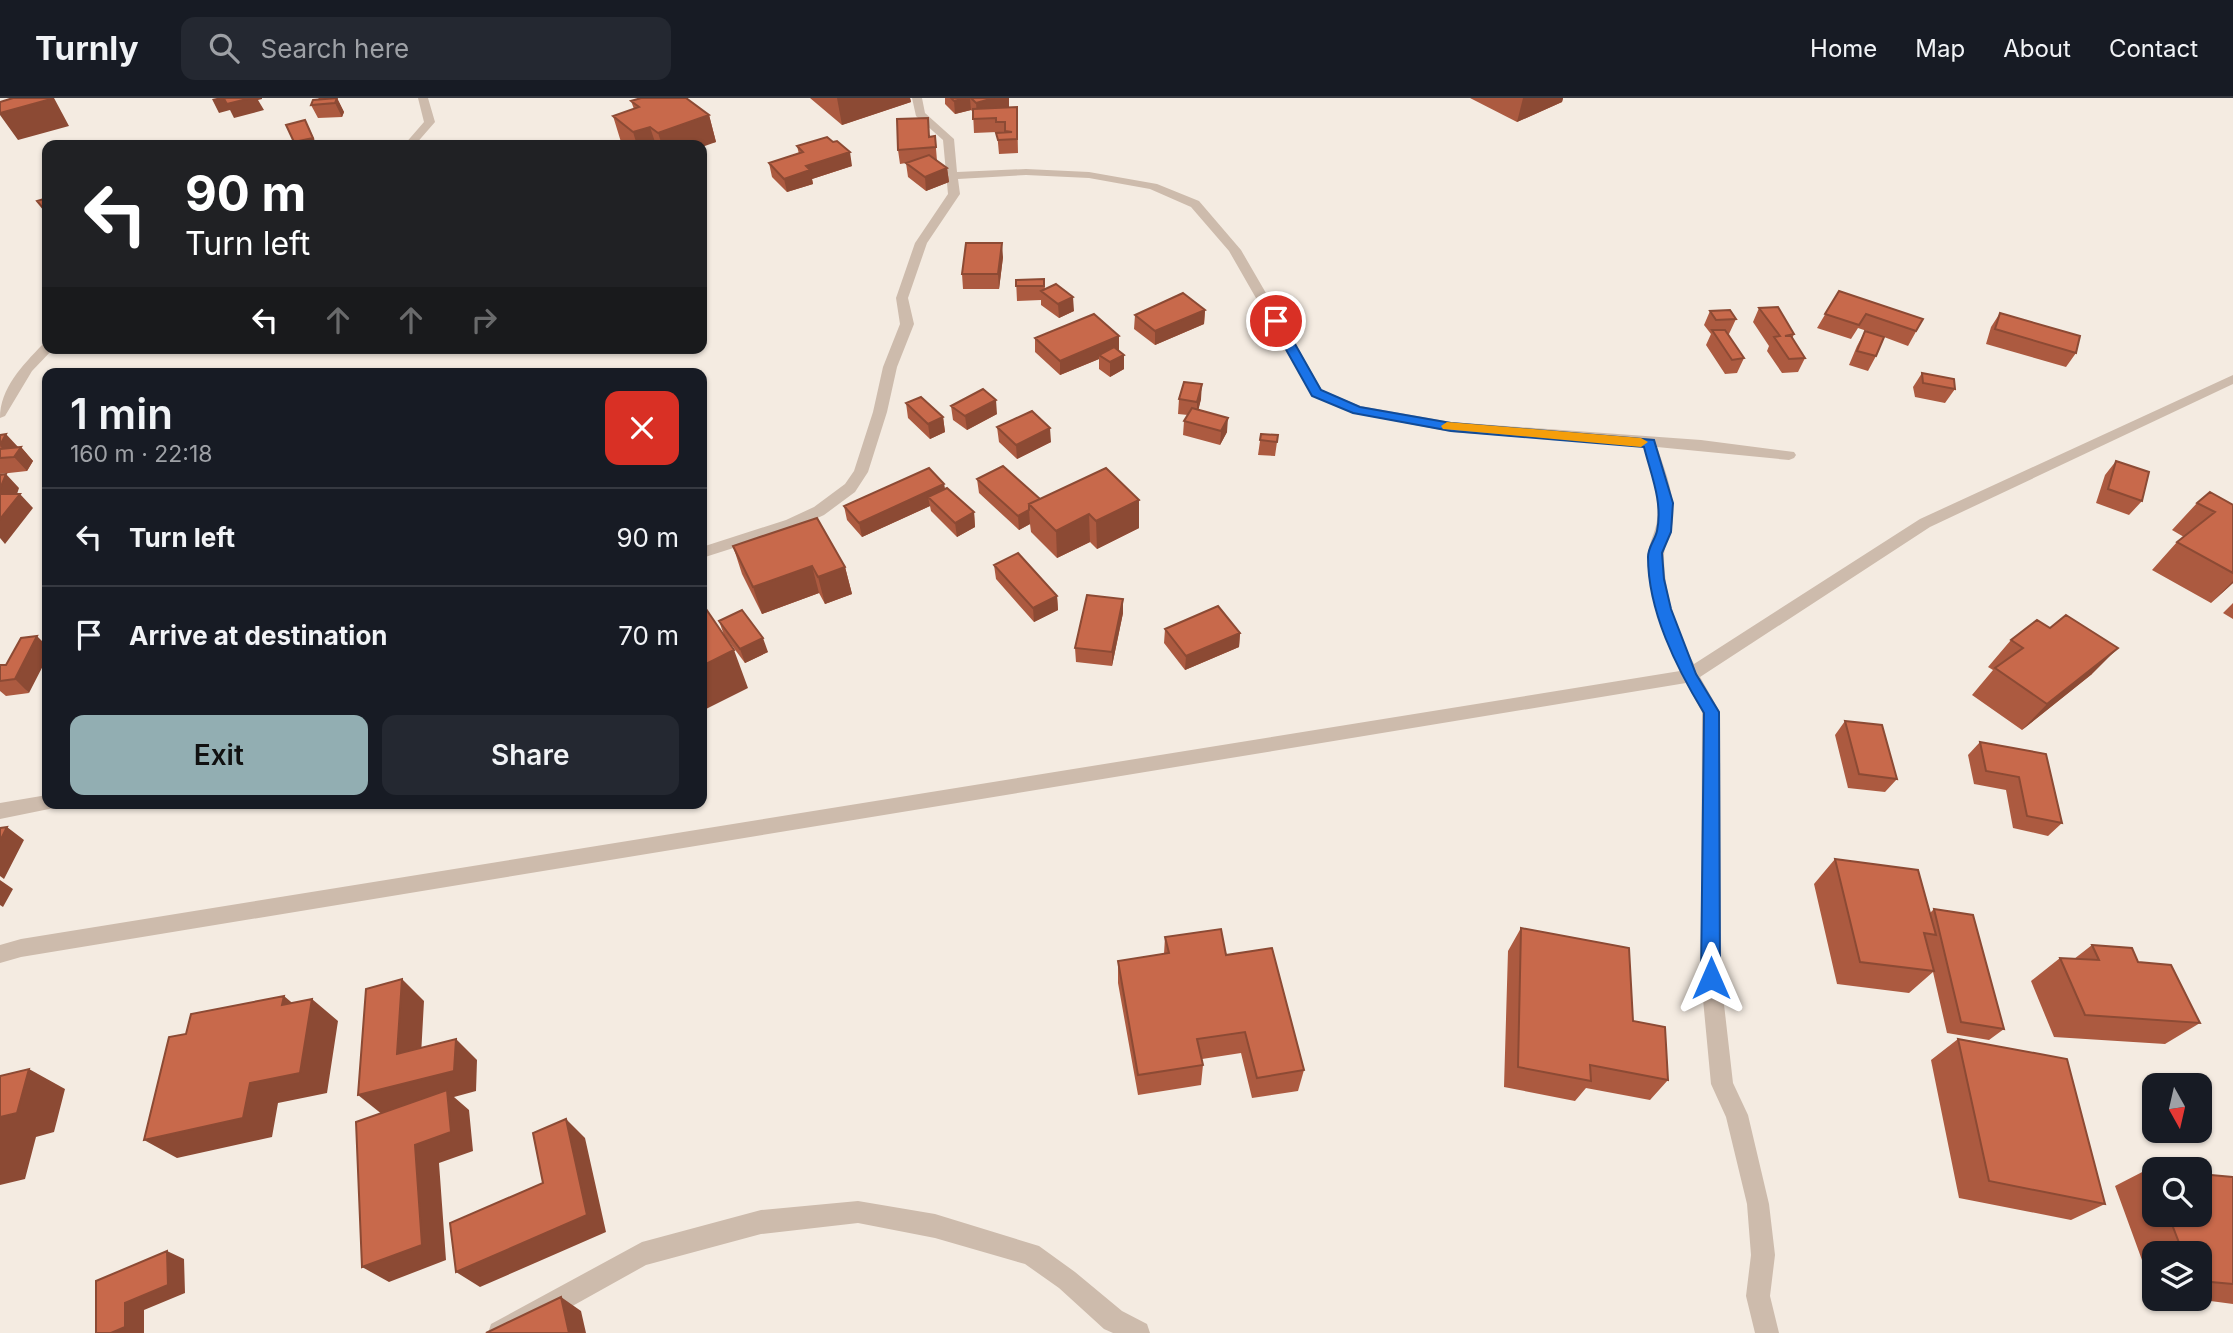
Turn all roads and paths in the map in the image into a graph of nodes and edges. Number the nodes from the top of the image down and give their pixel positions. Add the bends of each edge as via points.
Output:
1 (423, 98) edge
2 (917, 98) edge
3 (414, 140) edge
4 (954, 176) junction
5 (42, 353) edge
6 (2233, 379) edge
7 (0, 412) edge
8 (1649, 443) junction
9 (1788, 455) dead end
10 (707, 551) edge
11 (1689, 676) junction
12 (42, 804) edge
13 (0, 811) edge
14 (0, 954) edge
15 (500, 1333) edge
16 (1138, 1333) edge
17 (1767, 1333) edge

1 - 3 street via 430,122
2 - 4 street via 920,114 948,139
4 - 8 street via 1089,175 1153,186 1195,204 1235,250 1317,393 1334,402 1451,427
4 - 10 street via 954,194 920,243 902,298 907,324 856,480 809,515
5 - 7 street
6 - 11 street via 1926,523
8 - 9 street
8 - 11 street via 1666,503 1664,532 1655,553 1657,579
11 - 14 street
11 - 17 street via 1712,712 1711,978 1722,1084 1737,1115 1758,1204 1763,1255 1759,1296
12 - 13 street
15 - 16 street via 642,1254 761,1222 858,1212 935,1226 1031,1254 1113,1320

